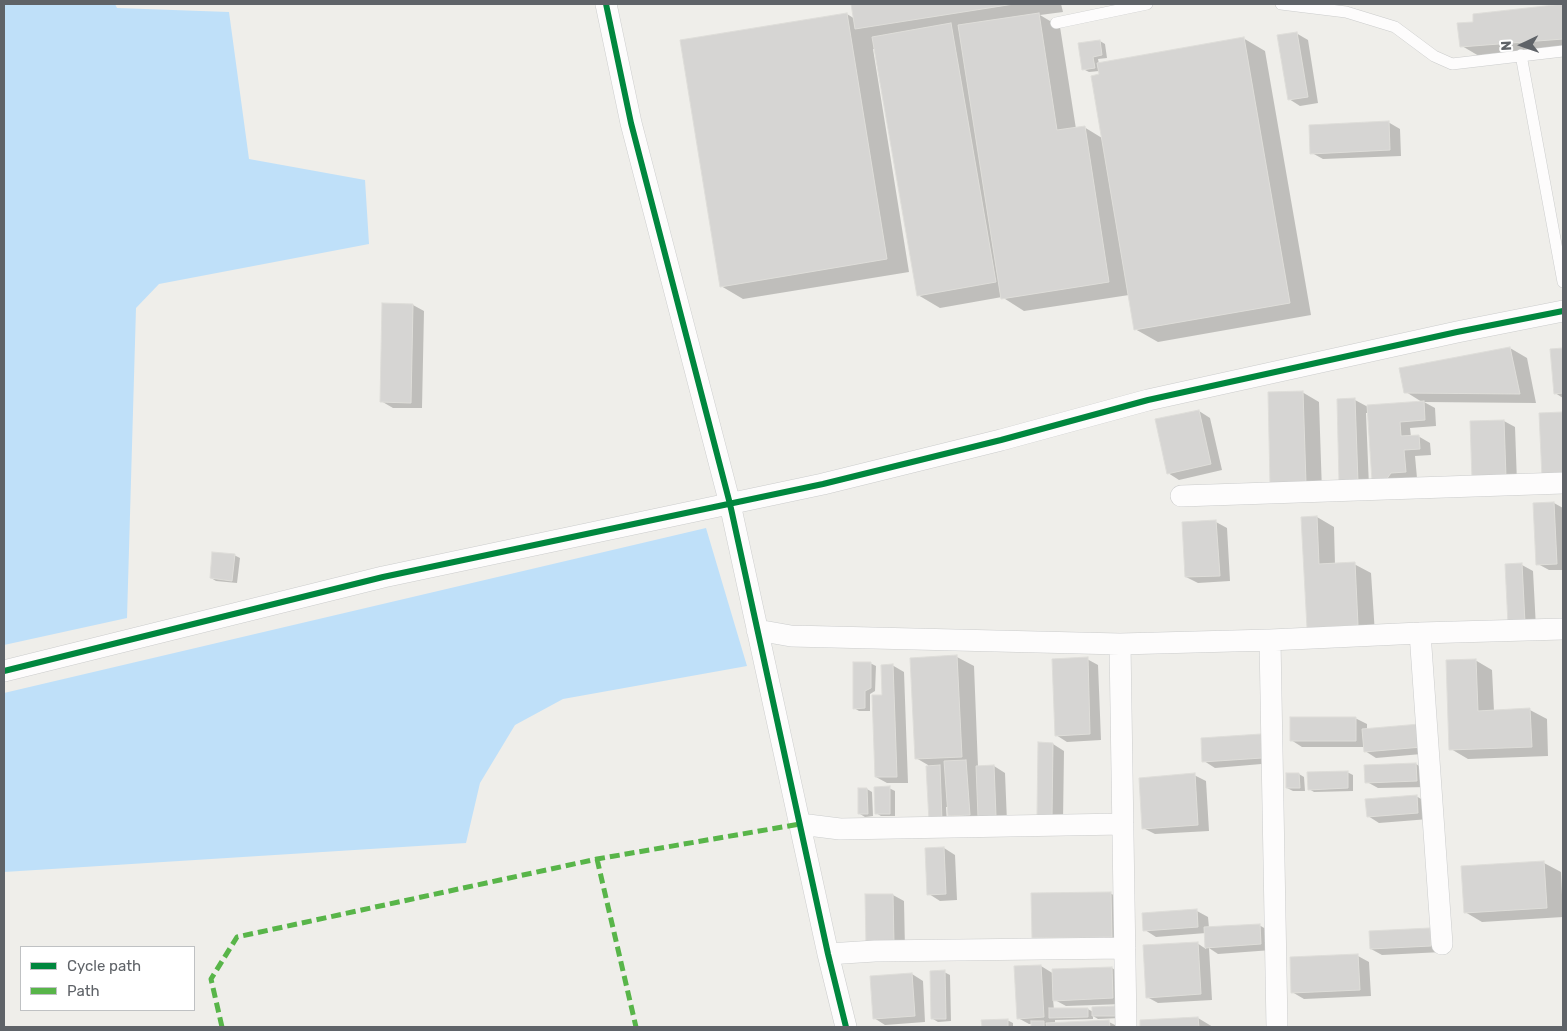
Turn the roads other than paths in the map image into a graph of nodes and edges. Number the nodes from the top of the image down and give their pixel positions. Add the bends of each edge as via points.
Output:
1 (606, 4) edge
2 (1147, 4) edge
3 (1281, 4) edge
4 (1056, 23) dead end
5 (1563, 51) edge
6 (1521, 55) junction
7 (1563, 282) edge
8 (1563, 311) edge
9 (1563, 483) edge
10 (1181, 496) dead end
11 (730, 504) junction
12 (1563, 629) edge
13 (757, 630) junction
14 (1420, 633) junction
15 (1270, 640) junction
16 (1120, 644) junction
17 (4, 671) edge
18 (800, 824) junction
19 (1123, 824) junction
20 (1442, 944) dead end
21 (1125, 948) junction
22 (828, 954) junction
23 (846, 1027) edge
24 (1126, 1027) edge
25 (1277, 1027) edge

1 - 11 street via 631,123
2 - 4 lane
3 - 6 lane via 1346,12 1395,27 1434,56 1452,64
5 - 6 lane
6 - 7 lane
8 - 11 street via 1148,400 1002,440
9 - 10 street
11 - 13 street
11 - 17 street via 382,577
12 - 14 street
13 - 16 street via 791,636
13 - 18 street
14 - 15 street
14 - 20 street
15 - 16 street
15 - 25 street
16 - 19 street
18 - 19 street via 840,829
18 - 22 street
19 - 21 street
21 - 22 street
21 - 24 street
22 - 23 street

